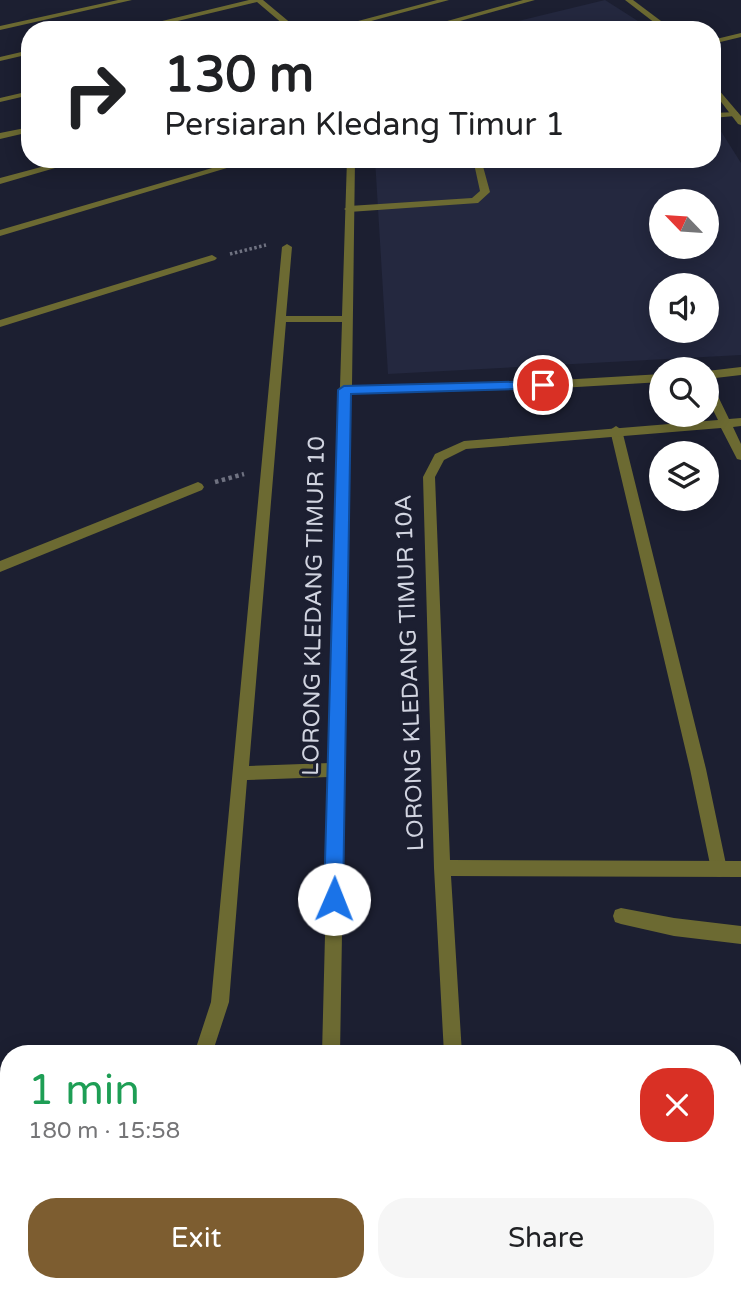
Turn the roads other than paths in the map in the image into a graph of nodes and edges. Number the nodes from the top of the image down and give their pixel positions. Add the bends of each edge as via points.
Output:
1 (128, 0) edge
2 (259, 0) edge
3 (445, 0) edge
4 (500, 0) edge
5 (531, 0) edge
6 (629, 0) edge
7 (508, 6) junction
8 (32, 21) edge
9 (168, 21) edge
10 (282, 21) edge
11 (363, 21) edge
12 (452, 21) edge
13 (657, 21) edge
14 (21, 23) edge
15 (0, 28) edge
16 (741, 35) edge
17 (721, 40) edge
18 (21, 54) edge
19 (0, 59) edge
20 (21, 95) edge
21 (721, 96) edge
22 (0, 100) edge
23 (735, 114) junction
24 (721, 115) edge
25 (741, 122) edge
26 (21, 131) edge
27 (0, 136) edge
28 (48, 168) edge
29 (222, 168) edge
30 (351, 168) edge
31 (479, 168) edge
32 (0, 181) edge
33 (349, 209) junction
34 (0, 233) edge
35 (287, 247) road end
36 (212, 258) road end
37 (347, 319) junction
38 (281, 320) junction
39 (0, 324) edge
40 (741, 371) edge
41 (719, 374) edge
42 (649, 379) edge
43 (344, 390) junction
44 (719, 411) edge
45 (741, 422) edge
46 (725, 423) junction
47 (616, 430) junction
48 (741, 456) edge
49 (198, 486) road end
50 (0, 567) edge
51 (336, 770) junction
52 (240, 773) junction
53 (442, 868) junction
54 (719, 869) junction
55 (741, 869) edge
56 (621, 916) dead end
57 (741, 935) edge
58 (205, 1045) edge
59 (331, 1045) edge
60 (452, 1045) edge

1 - 8 street
2 - 9 street
2 - 10 street
3 - 11 street
4 - 7 street
5 - 7 street
6 - 13 street
7 - 12 street
14 - 15 street
16 - 17 street
18 - 19 street
20 - 22 street
21 - 23 street
23 - 24 street
23 - 25 street
26 - 27 street
28 - 32 street
29 - 34 street
30 - 33 street, LORONG KLEDANG TIMUR 10
31 - 33 street via 485,192 475,201
33 - 37 street, LORONG KLEDANG TIMUR 10
35 - 38 street
36 - 39 street
37 - 38 street
37 - 43 street, LORONG KLEDANG TIMUR 10
38 - 52 street
40 - 41 street
42 - 43 street
43 - 51 street, LORONG KLEDANG TIMUR 10
44 - 46 street
45 - 46 street, LORONG KLEDANG TIMUR 10A
46 - 47 street, LORONG KLEDANG TIMUR 10A
46 - 48 street
47 - 53 street, LORONG KLEDANG TIMUR 10A via 464,445 439,457 429,477
47 - 54 street
49 - 50 street
51 - 52 street
51 - 59 street, LORONG KLEDANG TIMUR 10
52 - 58 street via 220,1002
53 - 54 street
53 - 60 street, LORONG KLEDANG TIMUR 10A
54 - 55 street
56 - 57 street

